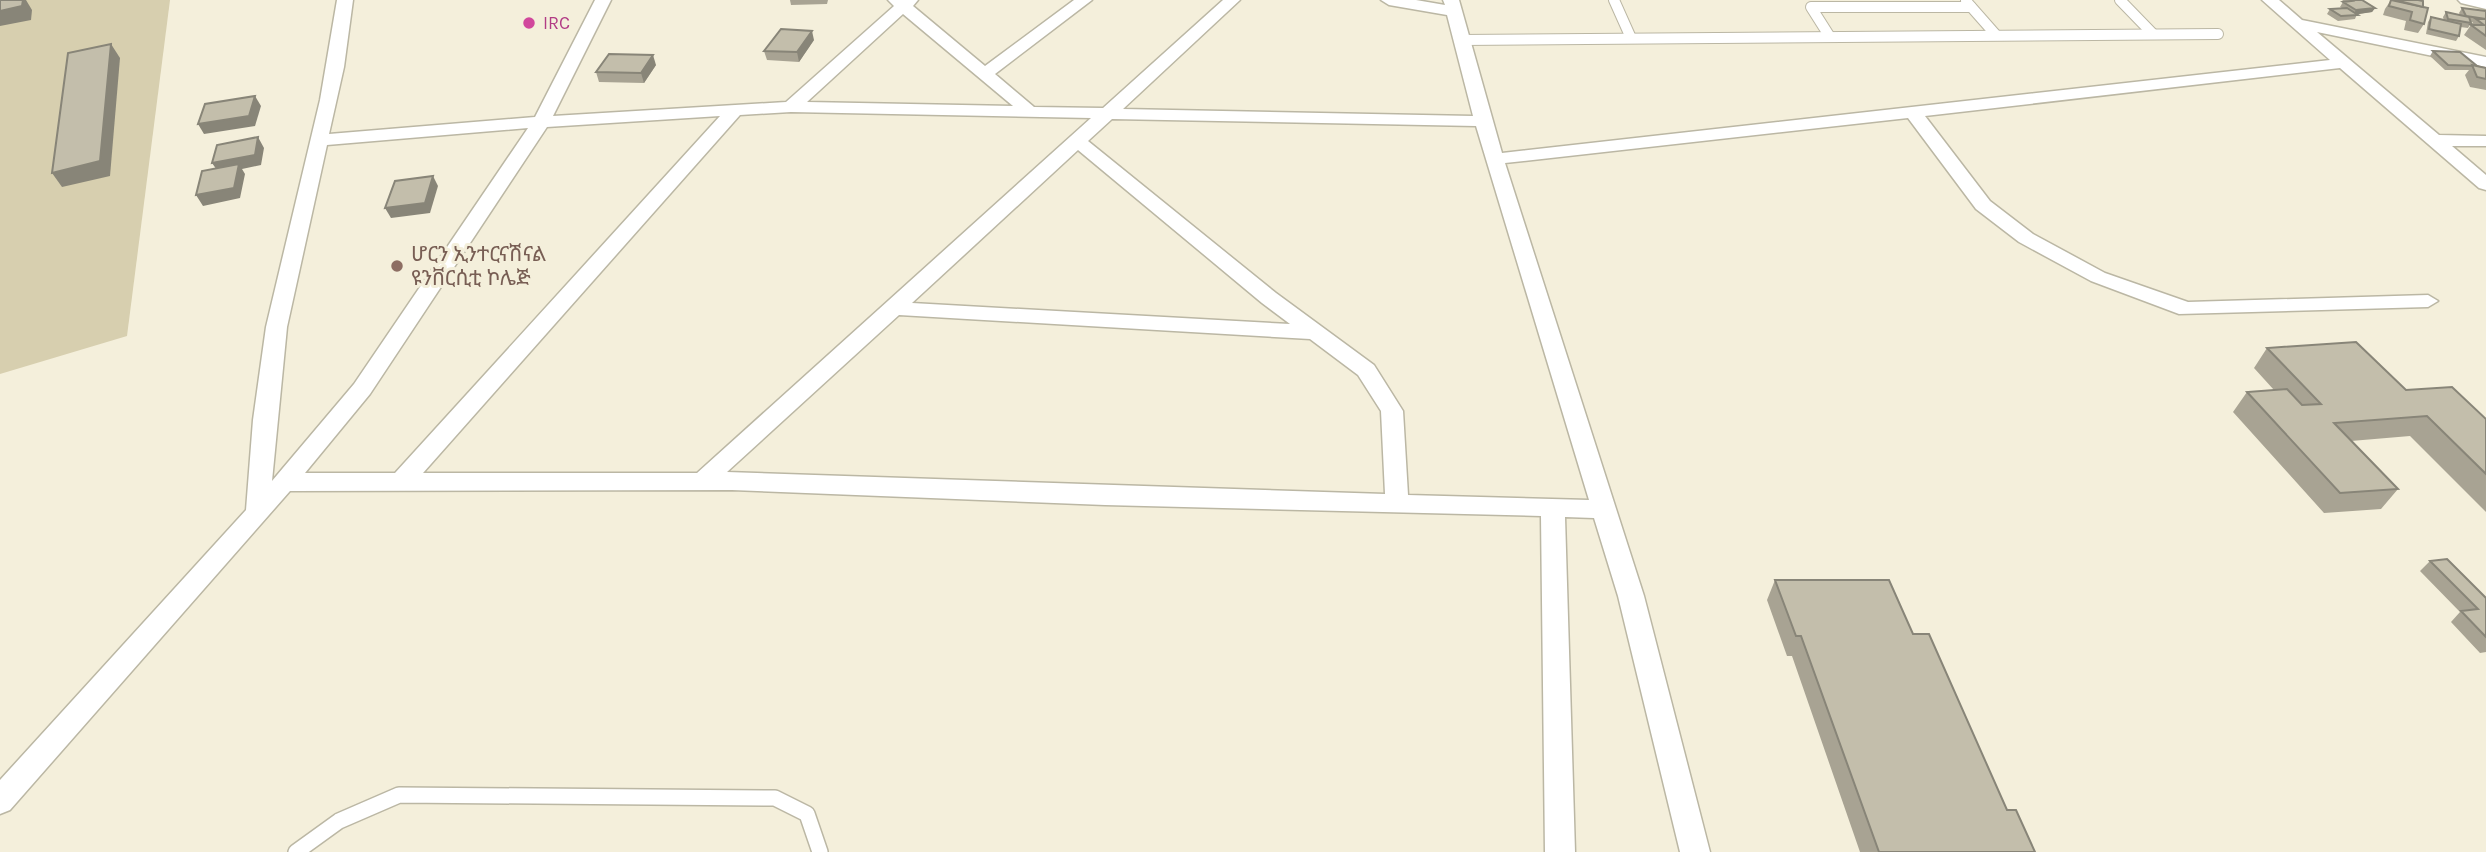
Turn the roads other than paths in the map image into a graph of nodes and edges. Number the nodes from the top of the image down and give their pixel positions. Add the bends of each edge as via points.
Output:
1 (345, 0) edge
2 (603, 0) edge
3 (1084, 0) edge
4 (1232, 0) edge
5 (1389, 0) edge
6 (1614, 0) edge
7 (2120, 0) edge
8 (2270, 0) edge
9 (2466, 0) edge
10 (903, 2) edge
11 (1968, 3) edge
12 (2486, 4) edge
13 (1452, 5) edge
14 (2298, 23) junction
15 (2153, 34) junction
16 (2218, 34) dead end
17 (1996, 35) junction
18 (1830, 37) junction
19 (1630, 38) junction
20 (1461, 40) junction
21 (2486, 62) edge
22 (2345, 63) junction
23 (985, 74) junction
24 (791, 107) junction
25 (736, 110) junction
26 (1028, 110) junction
27 (1108, 111) junction
28 (1913, 112) junction
29 (1483, 121) junction
30 (541, 122) junction
31 (320, 140) junction
32 (1076, 140) junction
33 (2434, 140) junction
34 (2486, 141) edge
35 (1495, 159) junction
36 (2486, 184) edge
37 (2428, 301) dead end
38 (893, 308) junction
39 (1315, 332) junction
40 (703, 481) junction
41 (284, 482) junction
42 (401, 482) junction
43 (1397, 504) junction
44 (1553, 508) junction
45 (1605, 509) junction
46 (258, 513) junction
47 (0, 802) edge
48 (296, 852) edge
49 (820, 852) edge
50 (1560, 852) edge
51 (1695, 852) edge

1 - 31 street
2 - 30 street
3 - 23 street
4 - 27 street
5 - 13 street
6 - 19 lane
7 - 15 lane
8 - 14 street
9 - 12 street
10 - 23 street
10 - 24 street
11 - 17 lane
11 - 18 lane via 1811,7
13 - 20 street
14 - 21 street
14 - 22 street
15 - 16 lane
15 - 17 lane
17 - 18 lane
18 - 19 lane
19 - 20 lane
20 - 29 street
22 - 28 street
22 - 33 street
23 - 26 street
24 - 25 street
24 - 26 street
25 - 30 street
25 - 42 street
26 - 27 street
27 - 29 street
27 - 32 street
28 - 35 street
28 - 37 street via 1983,205 2026,238 2098,277 2186,309
29 - 35 street
30 - 31 street
30 - 41 street via 362,389
31 - 46 street via 288,266 263,418
32 - 38 street
32 - 39 street
33 - 34 street
33 - 36 street
35 - 45 street
38 - 39 street
38 - 40 street
39 - 43 street via 1366,370 1392,411
40 - 42 street
40 - 43 street
41 - 42 street
41 - 46 street
43 - 44 street
44 - 45 street
44 - 50 street
45 - 51 street via 1632,596
46 - 47 street
48 - 49 lane via 339,821 399,795 775,798 807,814

